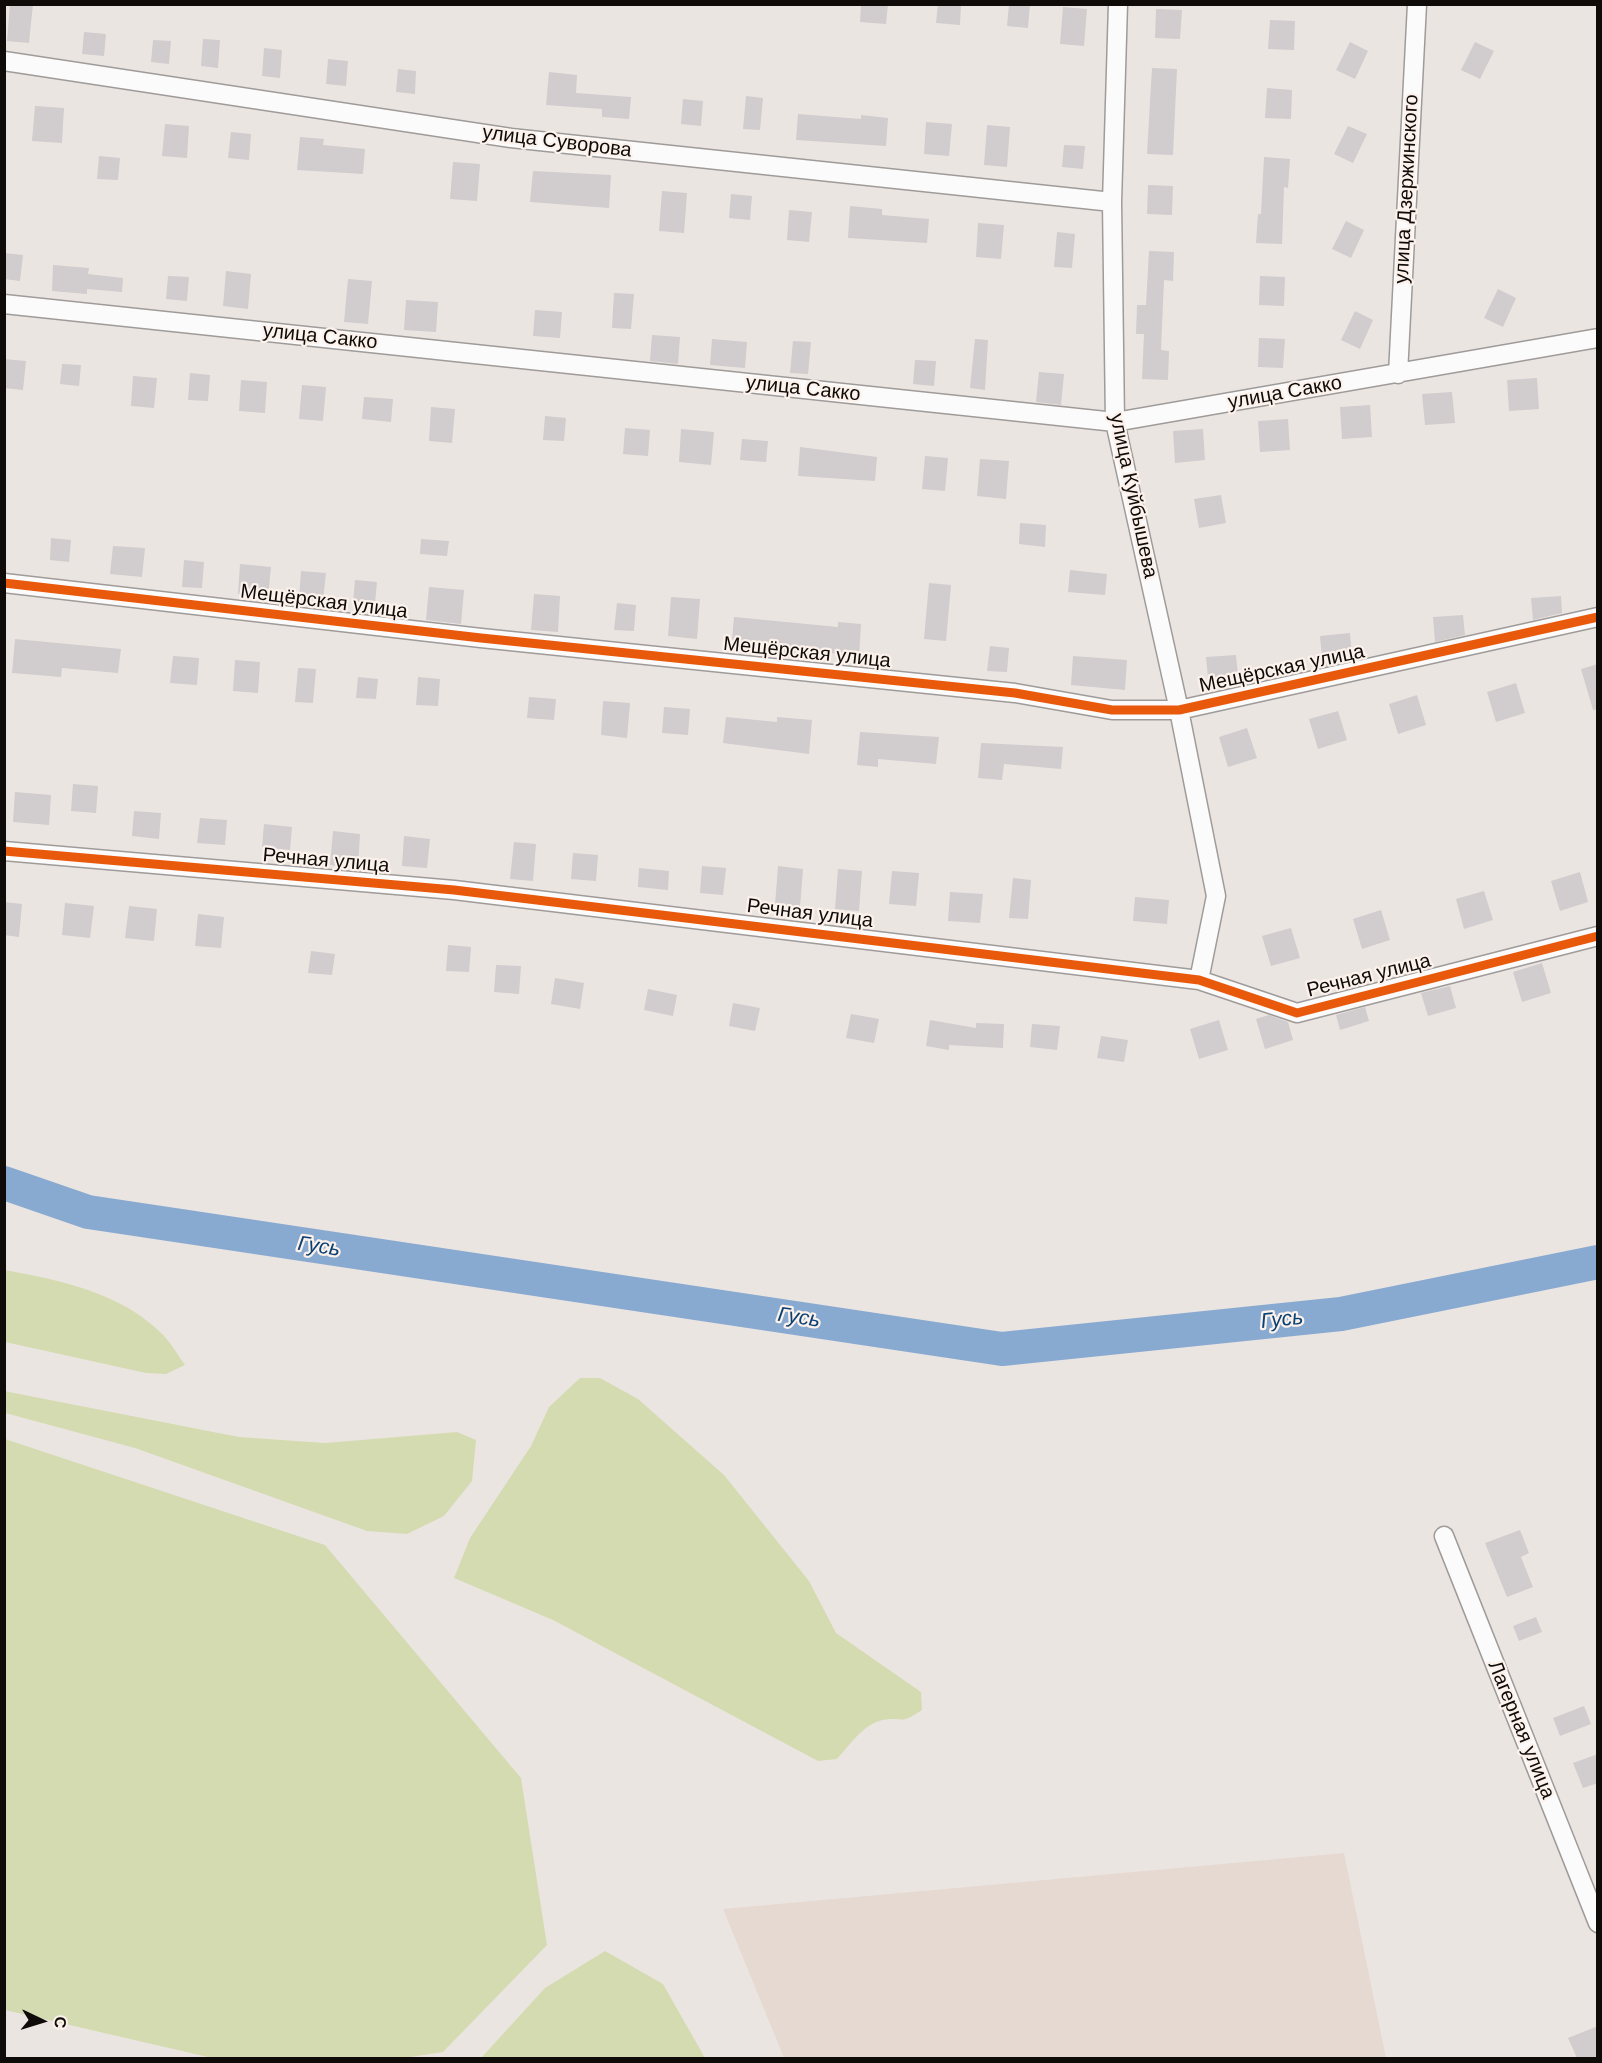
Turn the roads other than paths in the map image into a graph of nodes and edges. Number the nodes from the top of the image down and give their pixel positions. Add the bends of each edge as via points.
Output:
1 (1118, 4) edge
2 (1417, 4) edge
3 (4, 61) edge
4 (1112, 202) junction
5 (4, 304) edge
6 (1598, 338) edge
7 (1398, 374) junction
8 (1115, 422) junction
9 (4, 583) edge
10 (1598, 617) edge
11 (1179, 710) junction
12 (4, 850) edge
13 (1598, 936) edge
14 (1199, 980) junction
15 (1444, 1536) dead end
16 (1598, 1923) edge

1 - 4 street, улица Куйбышева
2 - 7 street, улица Дзержинского
3 - 4 street, улица Суворова via 511,138
4 - 8 street, улица Куйбышева
5 - 8 street, улица Сакко
6 - 7 street, улица Сакко
7 - 8 street, улица Сакко
8 - 11 street, улица Куйбышева
9 - 11 street, Мещёрская улица via 1015,693 1112,710
10 - 11 street, Мещёрская улица
11 - 14 street, улица Куйбышева via 1216,896
12 - 14 street, Речная улица via 454,890
13 - 14 street, Речная улица via 1297,1013
15 - 16 street, Лагерная улица

